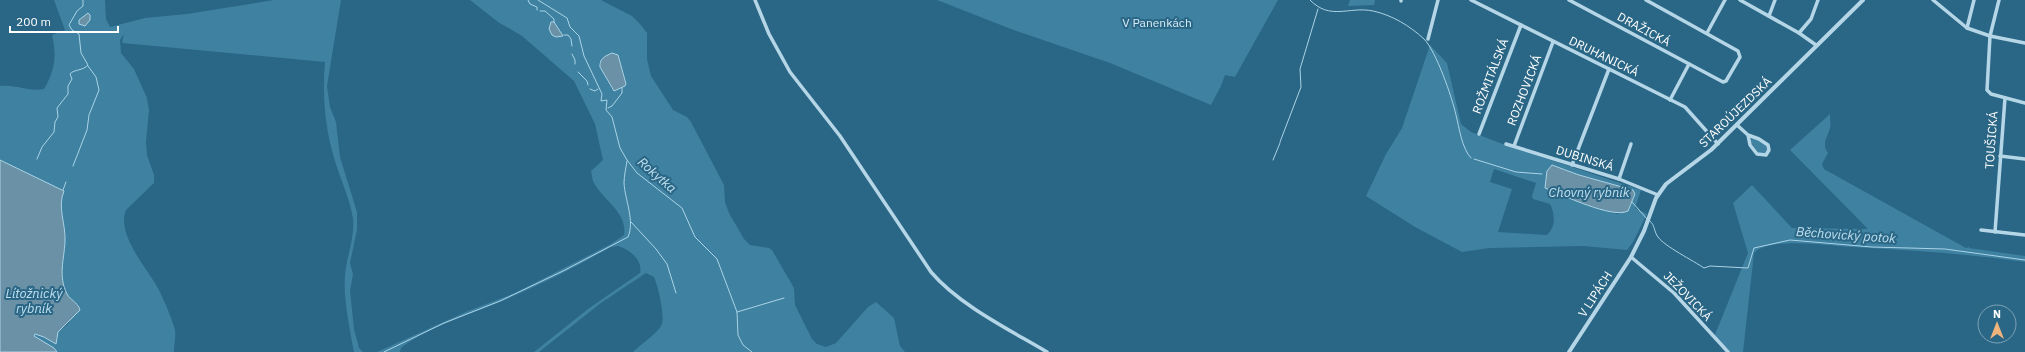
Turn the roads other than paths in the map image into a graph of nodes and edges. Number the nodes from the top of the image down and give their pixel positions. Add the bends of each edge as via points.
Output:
1 (755, 0) edge
2 (1438, 0) edge
3 (1471, 0) edge
4 (1568, 0) edge
5 (1646, 0) edge
6 (1725, 0) edge
7 (1740, 0) edge
8 (1775, 0) edge
9 (1818, 0) edge
10 (1863, 0) edge
11 (1933, 0) edge
12 (1974, 0) edge
13 (1999, 0) edge
14 (1769, 16) junction
15 (1521, 25) junction
16 (1967, 28) junction
17 (1707, 33) junction
18 (1799, 33) junction
19 (1990, 36) junction
20 (1428, 39) dead end
21 (1553, 42) junction
22 (2025, 42) edge
23 (1816, 45) junction
24 (1689, 64) junction
25 (1609, 69) junction
26 (2005, 98) junction
27 (1670, 100) junction
28 (2024, 102) edge
29 (1737, 126) junction
30 (1479, 134) dead end
31 (1748, 135) junction
32 (1506, 144) dead end
33 (1631, 144) dead end
34 (1718, 144) junction
35 (1514, 146) junction
36 (2000, 156) junction
37 (2025, 159) edge
38 (1572, 165) junction
39 (1619, 179) junction
40 (1658, 195) junction
41 (1981, 230) dead end
42 (1995, 232) junction
43 (2025, 235) edge
44 (1636, 247) joint
45 (1631, 257) junction
46 (1047, 352) edge
47 (1569, 352) edge
48 (1728, 352) edge

1 - 46 street via 772,40 790,72 840,136 931,272 943,286 963,300
2 - 20 street
3 - 15 street, DRUHANICKÁ
4 - 24 street, DRAŽICKÁ
5 - 17 street
6 - 17 street
7 - 14 street
8 - 14 street
9 - 18 street via 1811,19
10 - 23 street, STAROÚJEZDSKÁ
11 - 16 street
12 - 16 street
13 - 19 street, TOUŠICKÁ
14 - 18 street
15 - 21 street, DRUHANICKÁ
15 - 30 street, ROŽMITÁLSKÁ
16 - 19 street
17 - 24 street, DRAŽICKÁ via 1738,51 1740,58 1724,83
18 - 23 street
19 - 22 street
19 - 26 street, TOUŠICKÁ via 1987,90 1990,94
21 - 25 street, DRUHANICKÁ
21 - 35 street, ROZHOVICKÁ
23 - 29 street, STAROÚJEZDSKÁ
24 - 27 street
25 - 27 street, DRUHANICKÁ
25 - 38 street
26 - 28 street
26 - 36 street, TOUŠICKÁ
27 - 34 street, DRUHANICKÁ via 1690,112
29 - 31 street
29 - 34 street, STAROÚJEZDSKÁ
31 - 31 street via 1750,145 1758,154 1766,155 1768,145 1759,138
32 - 35 street, DUBINSKÁ
33 - 39 street
34 - 40 street, STAROÚJEZDSKÁ via 1676,175
35 - 38 street, DUBINSKÁ
36 - 37 street
36 - 42 street, TOUŠICKÁ
38 - 39 street, DUBINSKÁ
39 - 40 street, DUBINSKÁ
40 - 44 street, STAROÚJEZDSKÁ
41 - 42 street
42 - 43 street
44 - 45 street, V LIPÁCH
45 - 47 street, V LIPÁCH
45 - 48 street, JEŽOVICKÁ via 1674,293

